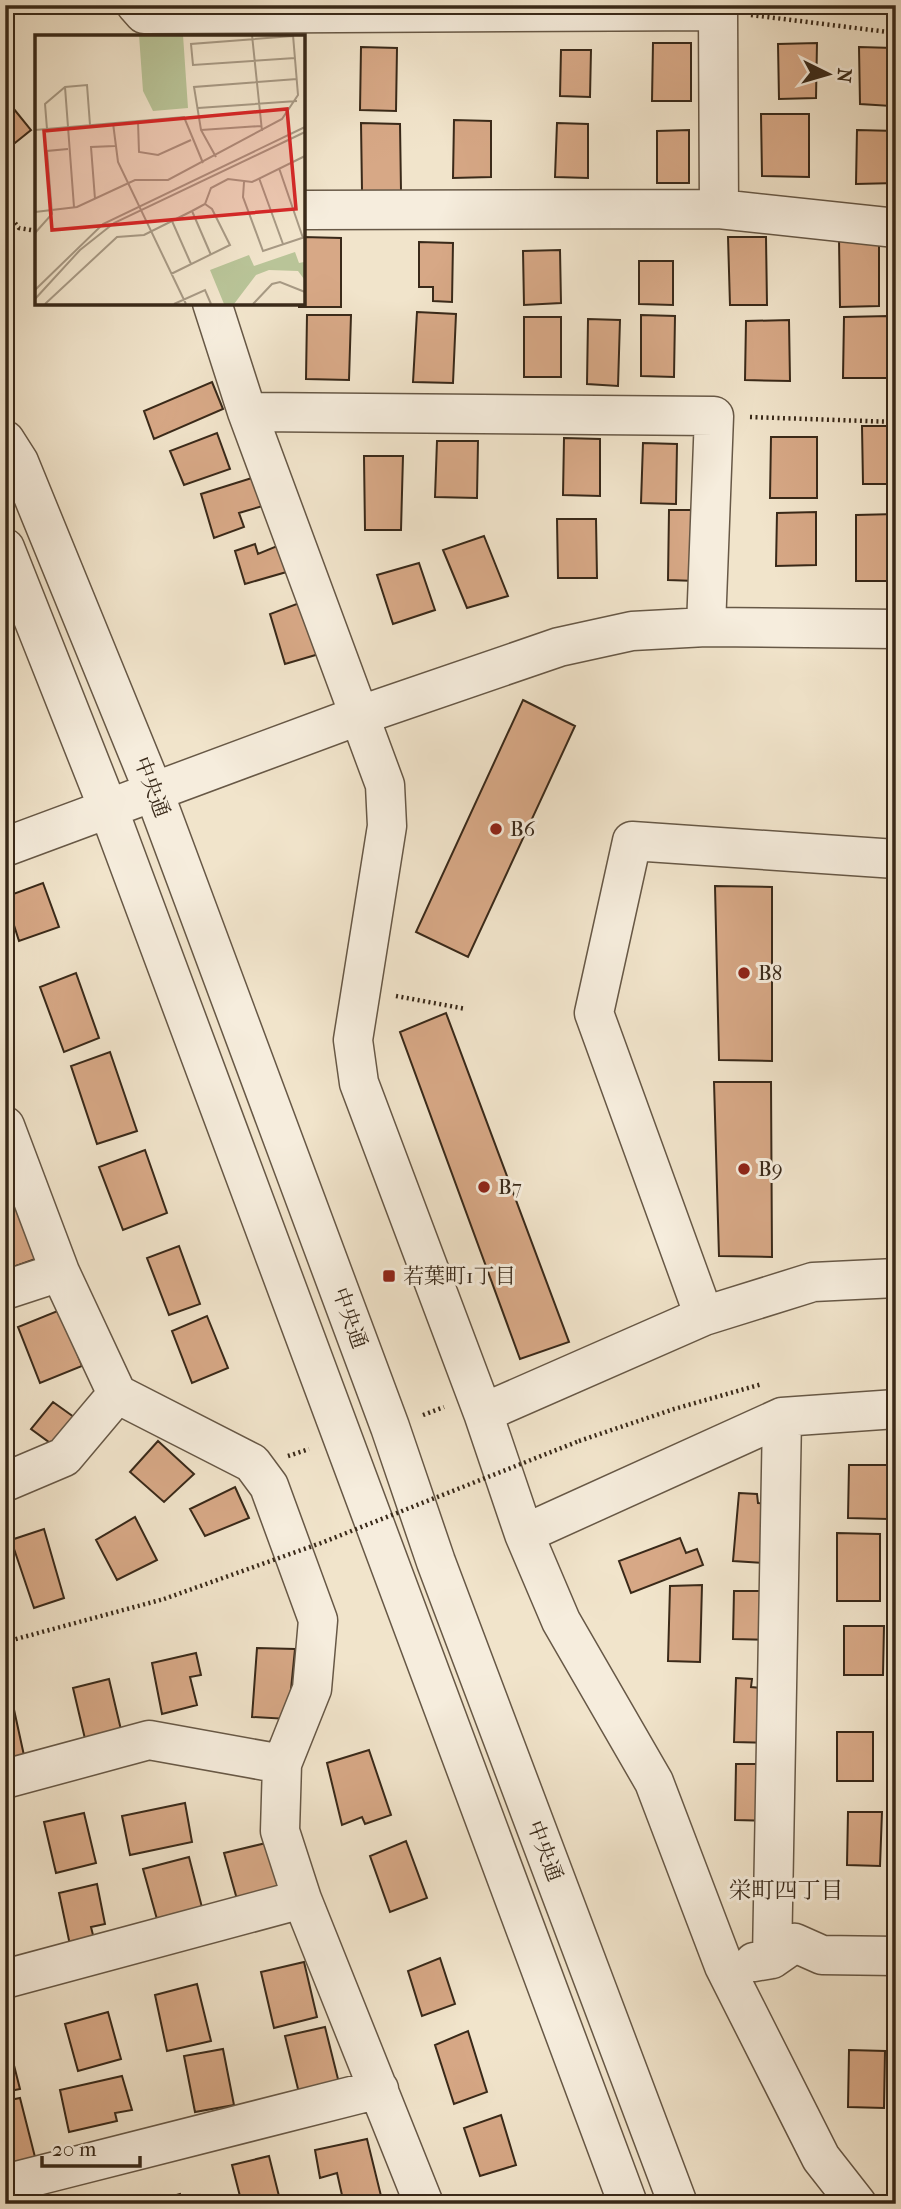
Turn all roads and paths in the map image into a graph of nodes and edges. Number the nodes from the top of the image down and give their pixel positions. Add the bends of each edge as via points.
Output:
1 (136, 5) edge
2 (718, 11) junction
3 (179, 19) edge
4 (896, 33) edge
5 (719, 209) junction
6 (5, 210) edge
7 (304, 210) edge
8 (896, 228) edge
9 (35, 231) edge
10 (212, 304) edge
11 (247, 412) junction
12 (715, 416) junction
13 (896, 422) edge
14 (5, 440) edge
15 (5, 548) edge
16 (706, 627) junction
17 (896, 629) edge
18 (358, 716) junction
19 (153, 790) junction
20 (108, 808) junction
21 (5, 847) edge
22 (896, 859) edge
23 (360, 989) junction
24 (466, 1009) dead end
25 (5, 1126) edge
26 (60, 1272) junction
27 (896, 1278) edge
28 (5, 1290) edge
29 (704, 1316) junction
30 (117, 1394) junction
31 (469, 1408) junction
32 (896, 1409) edge
33 (782, 1417) junction
34 (390, 1427) junction
35 (579, 1441) dead end
36 (5, 1482) edge
37 (524, 1534) junction
38 (5, 1642) edge
39 (282, 1764) junction
40 (5, 1779) edge
41 (302, 1899) junction
42 (896, 1929) edge
43 (784, 1951) junction
44 (896, 1955) edge
45 (724, 1966) junction
46 (5, 1979) edge
47 (379, 2089) junction
48 (5, 2184) edge
49 (424, 2204) edge
50 (628, 2204) edge
51 (678, 2204) edge
52 (857, 2204) edge

1 - 3 street via 144,14
2 - 3 street
2 - 4 path
2 - 5 street
5 - 7 street
5 - 8 street
6 - 9 path via 19,228
10 - 11 street
11 - 12 street
11 - 18 street
12 - 13 path
12 - 16 street
14 - 19 street, 中央通 via 19,462
15 - 20 street
16 - 17 street
16 - 18 street via 632,632 559,647
18 - 19 street
18 - 23 street via 385,785 387,826
19 - 20 street
19 - 34 street, 中央通
20 - 21 street
20 - 50 street
22 - 29 street via 632,841 594,1013
23 - 24 path
23 - 31 street via 353,1040 359,1083
25 - 26 street
26 - 28 street
26 - 30 street
27 - 29 street via 813,1282
29 - 31 street
30 - 36 street via 64,1457
30 - 39 street via 252,1464 269,1486 318,1620 312,1689
31 - 34 path
31 - 37 street
32 - 33 street
33 - 37 street
33 - 43 street
34 - 51 street, 中央通 via 436,1562
35 - 38 path, bridge via 321,1543 164,1599
37 - 45 street via 561,1621 654,1783
39 - 40 street via 149,1740
39 - 41 street via 280,1831
41 - 46 street
41 - 47 street
42 - 43 street via 824,1931
43 - 44 street
43 - 45 street
45 - 52 street via 821,2158
47 - 48 street
47 - 49 street

